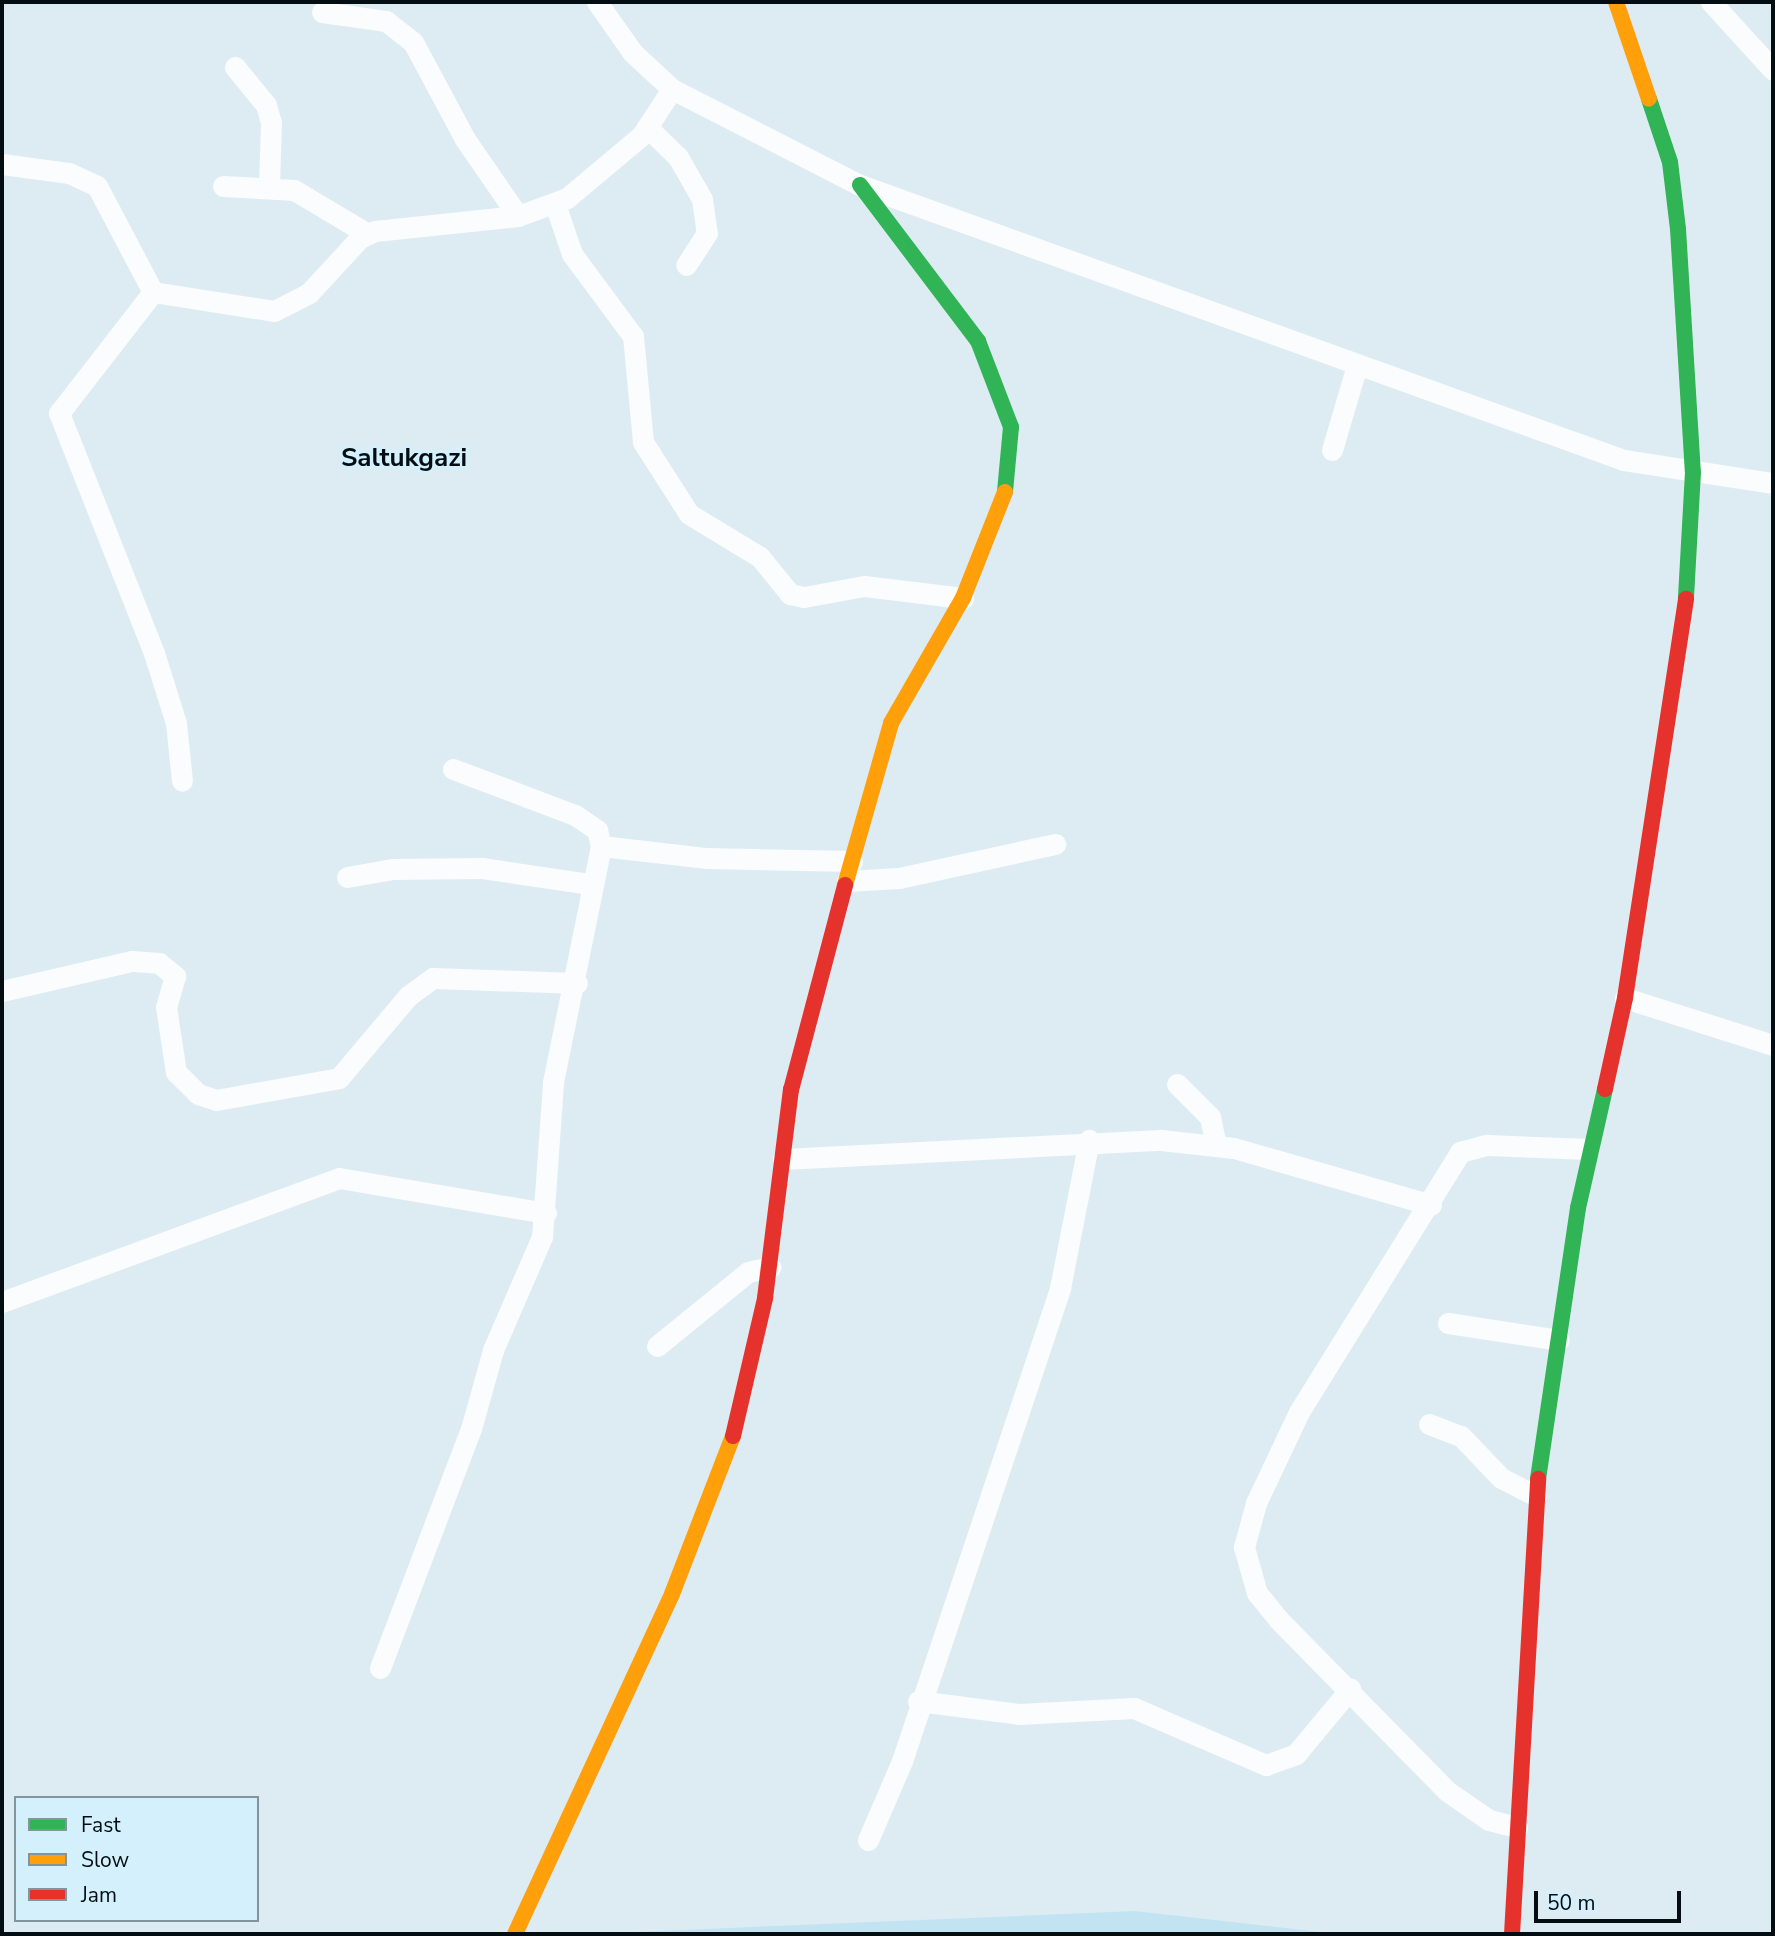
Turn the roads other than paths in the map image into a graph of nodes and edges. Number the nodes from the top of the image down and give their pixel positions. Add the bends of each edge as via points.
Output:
1 (597, 2) edge
2 (1616, 2) edge
3 (1711, 2) edge
4 (322, 12) dead end
5 (235, 67) dead end
6 (1773, 70) edge
7 (672, 89) junction
8 (647, 127) junction
9 (2, 164) edge
10 (860, 185) junction
11 (223, 186) dead end
12 (268, 187) junction
13 (555, 204) junction
14 (518, 216) junction
15 (368, 234) junction
16 (686, 265) dead end
17 (153, 292) junction
18 (1357, 365) junction
19 (1332, 450) dead end
20 (1693, 472) junction
21 (1773, 483) edge
22 (963, 598) junction
23 (453, 769) dead end
24 (182, 781) dead end
25 (1055, 844) dead end
26 (601, 846) junction
27 (849, 871) junction
28 (347, 877) dead end
29 (589, 884) junction
30 (577, 983) junction
31 (2, 991) edge
32 (1625, 998) junction
33 (1773, 1045) edge
34 (1177, 1084) dead end
35 (1089, 1140) junction
36 (1216, 1145) junction
37 (1589, 1149) junction
38 (783, 1159) junction
39 (1431, 1205) junction
40 (546, 1213) junction
41 (770, 1266) junction
42 (2, 1301) edge
43 (1448, 1323) dead end
44 (1559, 1340) junction
45 (657, 1346) dead end
46 (1429, 1424) dead end
47 (1536, 1496) junction
48 (380, 1668) dead end
49 (1350, 1689) junction
50 (918, 1702) junction
51 (1517, 1827) junction
52 (869, 1840) dead end
53 (515, 1934) edge
54 (1512, 1934) edge

1 - 7 street via 633,53
2 - 20 street via 1670,162
3 - 6 street
4 - 14 street via 367,15 413,41 465,139
5 - 12 street via 266,105 271,122
7 - 8 street
7 - 10 street
8 - 13 street via 609,169
8 - 16 street via 678,157 702,199 707,233
9 - 17 street via 69,173 97,186
10 - 18 street
10 - 22 street via 978,341 1011,427 1005,496
11 - 12 street
12 - 15 street via 322,204
13 - 14 street
13 - 22 street via 572,254 634,336 643,442 664,482 701,526 750,549 790,594 804,597 864,586
14 - 15 street
15 - 17 street via 309,293 274,311
17 - 24 street via 59,413 155,653 176,723
18 - 19 street
18 - 20 street via 1624,460
20 - 21 street
20 - 32 street via 1685,618
22 - 27 street via 891,723
23 - 26 street via 575,815 597,830
25 - 27 street via 899,878
26 - 27 street
26 - 29 street
27 - 38 street via 791,1090
28 - 29 street via 393,869 482,868
29 - 30 street
30 - 31 street via 433,978 408,996 339,1078 216,1100 198,1094 177,1072 166,1007 175,976 159,963 132,961
30 - 40 street via 550,1106
32 - 33 street
32 - 37 street
34 - 36 street via 1206,1111
35 - 36 street
35 - 38 street
35 - 50 street via 1060,1287
36 - 39 street
37 - 39 street via 1469,1146
37 - 44 street
38 - 41 street
39 - 49 street via 1317,1381 1247,1526 1244,1547 1256,1592
40 - 42 street via 339,1178
40 - 48 street via 529,1279 493,1350 471,1429
41 - 45 street via 748,1272
41 - 53 street via 729,1451 672,1594
43 - 44 street
44 - 47 street
46 - 47 street via 1461,1436 1501,1478
47 - 51 street
49 - 50 street via 1296,1754 1266,1765 1134,1707 1019,1714
49 - 51 street via 1454,1797 1489,1820
50 - 52 street via 902,1761
51 - 54 street

